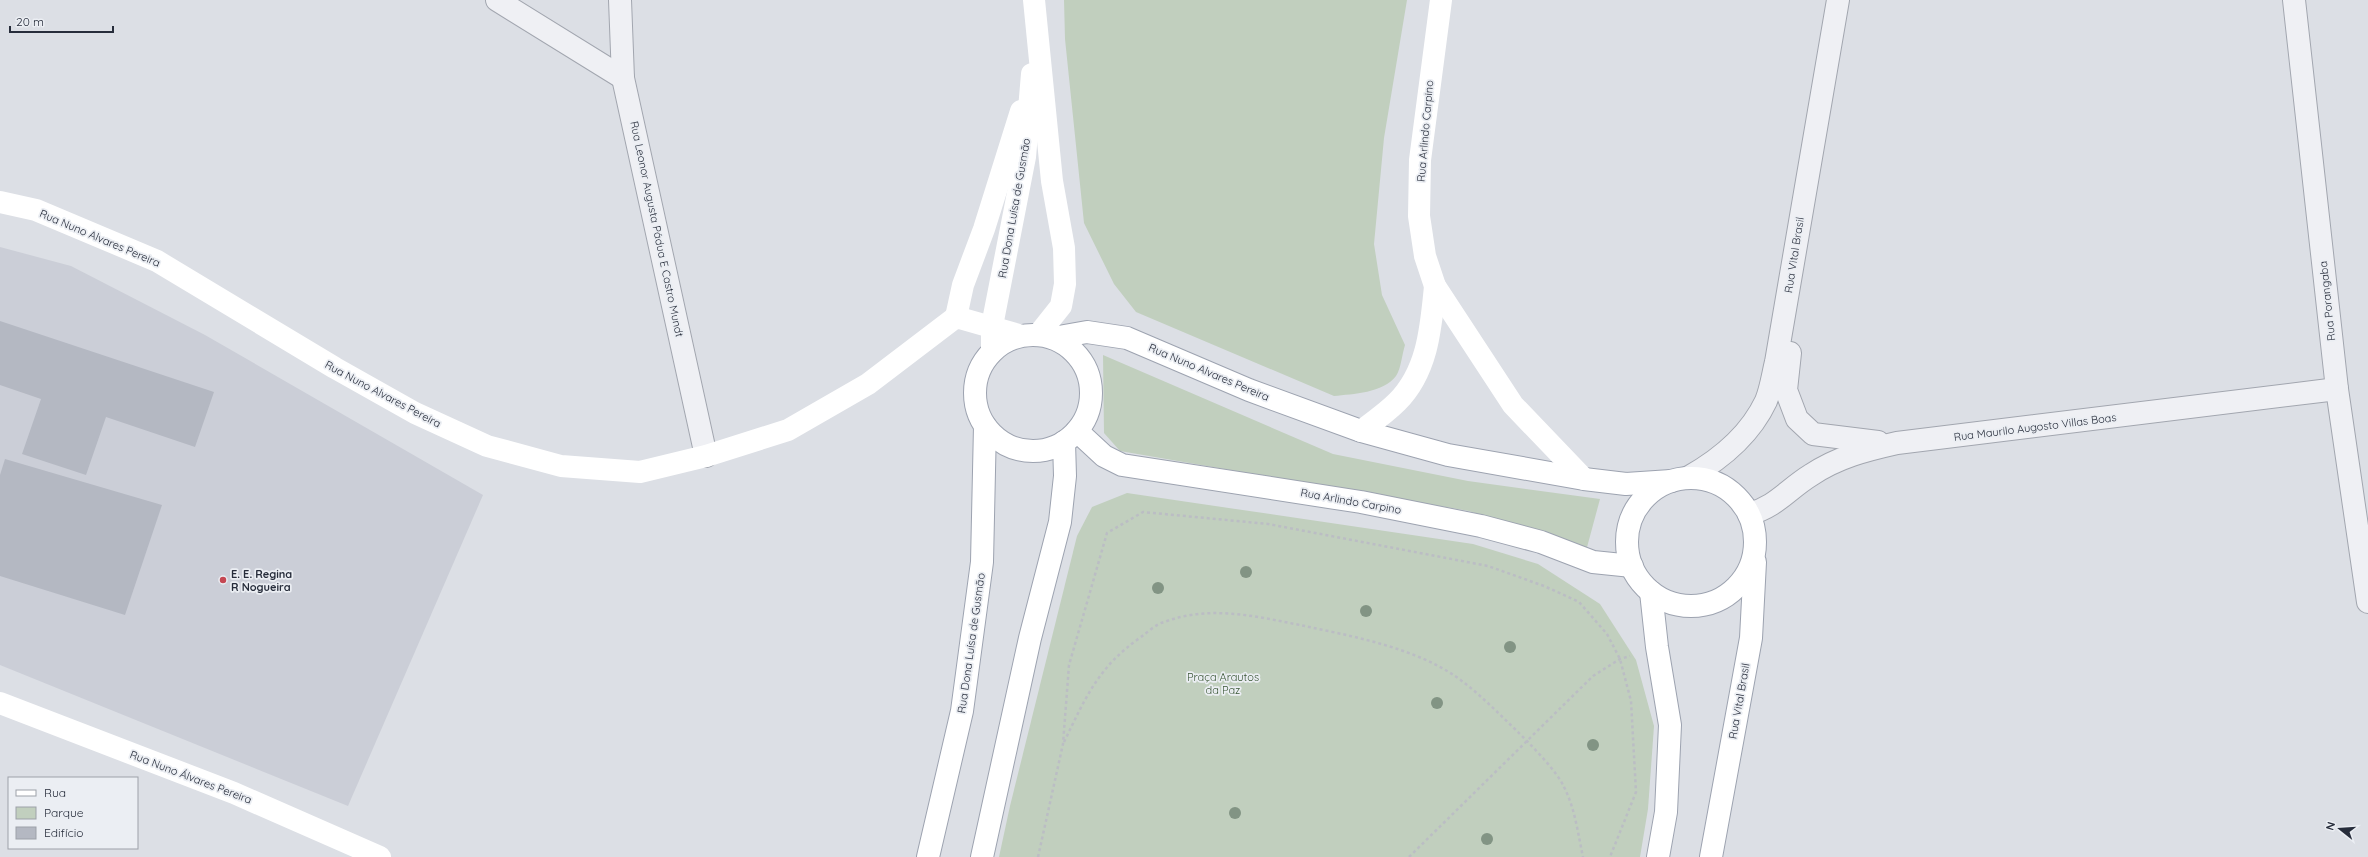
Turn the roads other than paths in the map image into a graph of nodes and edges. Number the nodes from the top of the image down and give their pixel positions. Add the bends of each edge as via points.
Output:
1 (497, 0) edge
2 (620, 0) edge
3 (1034, 0) edge
4 (1441, 0) edge
5 (1838, 0) edge
6 (2294, 0) edge
7 (1037, 41) junction
8 (1032, 76) junction
9 (623, 78) junction
10 (0, 202) edge
11 (1799, 226) junction
12 (1435, 286) junction
13 (956, 317) junction
14 (992, 326) junction
15 (1037, 336) junction
16 (992, 352) junction
17 (2337, 389) junction
18 (985, 426) junction
19 (1362, 431) junction
20 (1071, 436) junction
21 (1897, 444) junction
22 (706, 456) junction
23 (1584, 479) junction
24 (1680, 479) junction
25 (1749, 514) junction
26 (1756, 544) junction
27 (1632, 566) junction
28 (1651, 592) junction
29 (2368, 602) edge
30 (0, 703) edge
31 (380, 857) edge
32 (928, 857) edge
33 (982, 857) edge
34 (1658, 857) edge
35 (1711, 857) edge

1 - 9 street
2 - 9 street, Rua Leonor Augusta Pádua E Castro Mundt
3 - 7 main road, Rua Dona Luísa de Gusmão
4 - 12 main road, Rua Arlindo Carpino via 1420,160 1419,216 1425,256
5 - 11 street, Rua Vital Brasil
6 - 17 street, Rua Porangaba
7 - 8 main road, Rua Dona Luísa de Gusmão
7 - 15 main road, Rua Dona Luísa de Gusmão via 1052,181 1064,248 1065,284 1061,306
8 - 13 main road via 984,229 963,285
8 - 14 main road, Rua Dona Luísa de Gusmão via 1025,157
9 - 22 street, Rua Leonor Augusta Pádua E Castro Mundt
10 - 22 main road, Rua Nuno Alvares Pereira via 36,210 157,260 415,414 487,446 561,466 640,472
11 - 21 street via 1804,285 1786,390 1797,419 1813,434
11 - 24 street, Rua Vital Brasil via 1776,362 1766,400 1746,434 1716,462
12 - 19 main road via 1430,334 1419,371 1397,402
12 - 23 main road via 1513,405
13 - 14 main road, Rua Nuno Alvares Pereira
13 - 22 main road, Rua Nuno Alvares Pereira via 868,384 788,430
14 - 15 main road, Rua Nuno Alvares Pereira
14 - 16 main road, Rua Dona Luísa de Gusmão
15 - 16 main road
15 - 19 main road, Rua Nuno Alvares Pereira via 1087,332 1127,338 1249,390
15 - 20 main road via 1069,346 1082,360 1089,377 1091,396 1087,414
16 - 18 main road via 982,365 976,385 977,406
17 - 21 street, Rua Maurilo Augosto Villas Boas
17 - 29 street, Rua Porangaba
18 - 20 main road via 1001,441 1021,450 1043,450
18 - 32 main road, Rua Dona Luísa de Gusmão via 982,562 962,711
19 - 23 main road via 1448,455
20 - 27 main road, Rua Arlindo Carpino via 1122,465 1361,502 1481,526 1541,542 1593,562
20 - 33 main road via 1060,522 1030,638
21 - 25 street, Rua Maurilo Augosto Villas Boas via 1835,460 1810,475 1766,510
23 - 24 main road via 1626,484
24 - 25 main road via 1708,479 1724,487 1739,498
24 - 27 main road via 1655,489 1643,500 1633,515 1628,532
25 - 26 main road
26 - 28 main road via 1752,564 1742,582 1727,596 1709,604 1688,606 1669,602
26 - 35 main road, Rua Vital Brasil via 1751,638
27 - 28 main road
28 - 34 main road via 1670,726 1666,812
30 - 31 main road, Rua Nuno Álvares Pereira via 234,793

